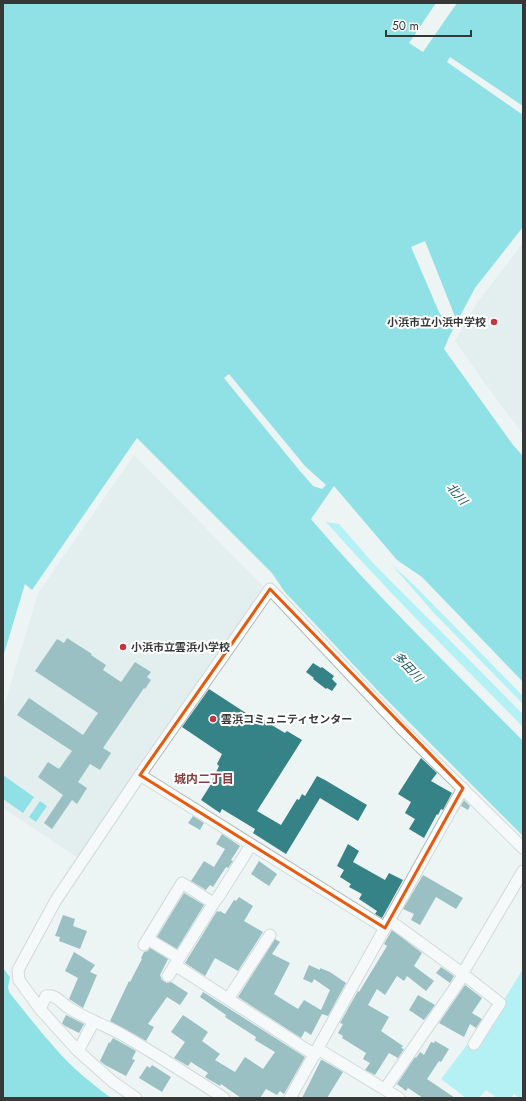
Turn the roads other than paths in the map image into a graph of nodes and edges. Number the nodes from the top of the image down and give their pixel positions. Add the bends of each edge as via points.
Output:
1 (140, 775) junction
2 (463, 788) junction
3 (252, 844) junction
4 (523, 848) edge
5 (523, 871) edge
6 (213, 903) junction
7 (387, 924) junction
8 (270, 935) dead end
9 (177, 962) junction
10 (463, 974) junction
11 (168, 976) dead end
12 (228, 999) junction
13 (40, 1009) junction
14 (94, 1021) junction
15 (474, 1044) dead end
16 (78, 1051) junction
17 (317, 1052) junction
18 (385, 1089) junction
19 (136, 1098) edge
20 (224, 1098) edge
21 (290, 1098) edge
22 (399, 1098) edge

1 - 2 street via 270,589 401,728
1 - 3 street
1 - 13 street via 56,900 18,970 19,980
2 - 4 street
2 - 7 street
3 - 6 street
3 - 7 street
5 - 10 street
6 - 9 street
6 - 9 street via 182,883 146,942
7 - 10 street
7 - 17 street
8 - 12 street
9 - 11 street
9 - 12 street
10 - 15 street via 500,1003
10 - 18 street
12 - 17 street
13 - 14 street via 46,996 50,995
13 - 16 street
14 - 16 street
14 - 20 street via 145,1048
16 - 19 street via 113,1082
17 - 18 street
17 - 21 street
18 - 22 street

